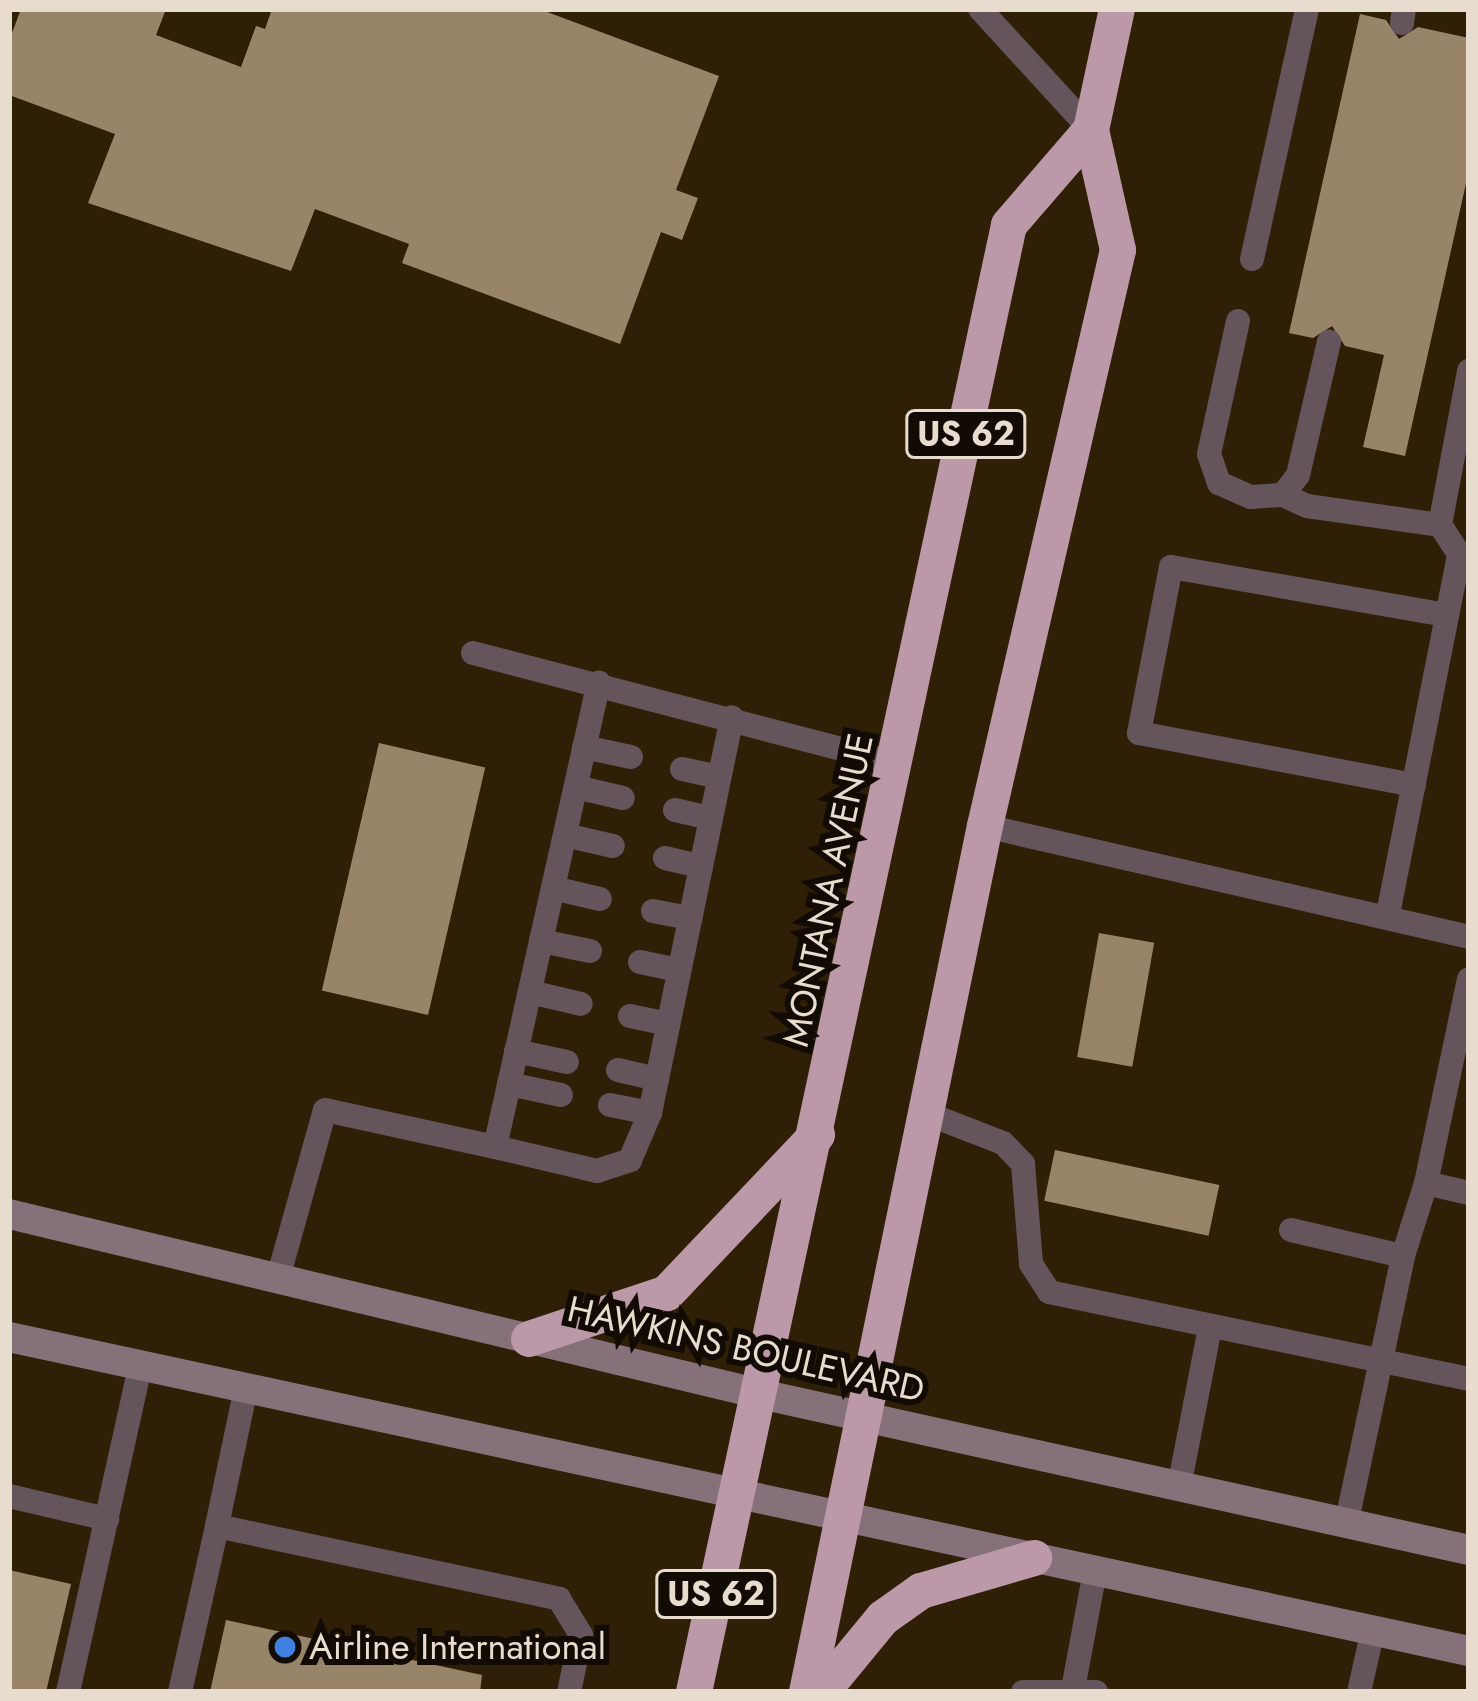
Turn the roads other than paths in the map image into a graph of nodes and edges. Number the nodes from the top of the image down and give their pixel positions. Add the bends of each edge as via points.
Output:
1 (980, 9) edge
2 (1117, 9) edge
3 (1307, 9) edge
4 (1091, 130) junction
5 (1252, 259) dead end
6 (1238, 321) dead end
7 (1329, 342) dead end
8 (1469, 371) edge
9 (1283, 495) junction
10 (1440, 525) junction
11 (1448, 615) junction
12 (473, 653) dead end
13 (599, 683) junction
14 (732, 717) junction
15 (584, 747) junction
16 (632, 758) dead end
17 (898, 764) junction
18 (682, 769) dead end
19 (719, 777) junction
20 (1414, 785) junction
21 (576, 787) junction
22 (623, 798) dead end
23 (675, 810) dead end
24 (711, 818) junction
25 (985, 826) junction
26 (565, 835) junction
27 (614, 846) dead end
28 (665, 858) dead end
29 (701, 866) junction
30 (553, 888) junction
31 (600, 899) dead end
32 (653, 910) dead end
33 (1388, 914) junction
34 (690, 918) junction
35 (1469, 937) edge
36 (541, 941) junction
37 (590, 951) dead end
38 (640, 962) dead end
39 (679, 970) junction
40 (1469, 979) edge
41 (530, 992) junction
42 (580, 1004) dead end
43 (630, 1016) dead end
44 (668, 1024) junction
45 (516, 1051) junction
46 (567, 1062) dead end
47 (618, 1070) dead end
48 (657, 1079) junction
49 (509, 1084) junction
50 (561, 1095) dead end
51 (610, 1105) dead end
52 (923, 1112) junction
53 (650, 1113) junction
54 (819, 1132) junction
55 (495, 1148) junction
56 (1426, 1183) junction
57 (1469, 1192) edge
58 (9, 1214) edge
59 (1291, 1230) dead end
60 (1403, 1256) junction
61 (278, 1278) junction
62 (1210, 1327) junction
63 (9, 1337) edge
64 (529, 1340) junction
65 (1381, 1360) junction
66 (140, 1366) junction
67 (1469, 1379) edge
68 (246, 1388) junction
69 (760, 1394) junction
70 (864, 1417) junction
71 (1179, 1487) junction
72 (737, 1495) junction
73 (9, 1496) edge
74 (845, 1517) junction
75 (107, 1519) junction
76 (1346, 1525) junction
77 (217, 1526) junction
78 (1469, 1550) edge
79 (1034, 1558) junction
80 (1095, 1571) junction
81 (1372, 1630) junction
82 (1469, 1651) edge
83 (1084, 1690) edge
84 (68, 1692) edge
85 (180, 1692) edge
86 (568, 1692) edge
87 (694, 1692) edge
88 (807, 1692) edge
89 (822, 1692) edge
90 (1023, 1692) edge
91 (1359, 1692) edge

1 - 4 lane
2 - 4 highway, MONTANA AVENUE / US 62
3 - 5 lane
4 - 17 highway, MONTANA AVENUE / US 62 via 1010,225
4 - 25 highway, MONTANA AVENUE / US 62 via 1118,250
6 - 9 lane via 1209,454 1220,483 1251,497
7 - 9 lane via 1298,475
8 - 10 lane
9 - 10 lane via 1307,506
10 - 11 lane via 1459,554
11 - 20 lane
11 - 20 lane via 1171,566 1166,587 1138,733
12 - 13 lane
13 - 14 lane
13 - 15 lane
14 - 17 lane
14 - 19 lane
15 - 16 lane
15 - 21 lane
17 - 54 highway, MONTANA AVENUE / US 62
18 - 19 lane
19 - 24 lane
20 - 33 lane
21 - 22 lane
21 - 26 lane
23 - 24 lane
24 - 29 lane
25 - 33 lane
25 - 52 highway, MONTANA AVENUE / US 62
26 - 27 lane
26 - 30 lane
28 - 29 lane
29 - 34 lane
30 - 31 lane
30 - 36 lane
32 - 34 lane
33 - 35 lane
34 - 39 lane
36 - 37 lane
36 - 41 lane
38 - 39 lane
39 - 44 lane
40 - 56 lane
41 - 42 lane
41 - 45 lane
43 - 44 lane
44 - 48 lane
45 - 46 lane
45 - 49 lane
47 - 48 lane
48 - 53 lane
49 - 50 lane
49 - 55 lane
51 - 53 lane
52 - 62 lane via 1003,1143 1023,1164 1031,1264 1049,1292
52 - 70 highway, MONTANA AVENUE / US 62
53 - 55 lane via 630,1160 597,1171
54 - 64 highway via 667,1293
54 - 69 highway, MONTANA AVENUE / US 62
55 - 61 lane via 325,1110
56 - 57 lane
56 - 60 lane
58 - 61 street, HAWKINS BOULEVARD
59 - 60 lane
60 - 65 lane
61 - 64 street, HAWKINS BOULEVARD
62 - 65 lane
62 - 71 lane
63 - 66 street
64 - 69 street, HAWKINS BOULEVARD
65 - 67 lane
65 - 76 lane
66 - 68 street
66 - 75 lane
68 - 72 street
68 - 77 lane
69 - 70 street, HAWKINS BOULEVARD
69 - 72 highway, MONTANA AVENUE / US 62
70 - 71 street, HAWKINS BOULEVARD
70 - 74 highway, MONTANA AVENUE / US 62
71 - 76 street, HAWKINS BOULEVARD
72 - 74 street
72 - 87 highway, MONTANA AVENUE / US 62
73 - 75 lane
74 - 79 street
74 - 88 highway, MONTANA AVENUE / US 62
75 - 84 lane
76 - 78 street, HAWKINS BOULEVARD
77 - 85 lane
77 - 86 lane via 559,1599 581,1635
79 - 80 street
79 - 89 highway via 922,1591 884,1618
80 - 81 street
80 - 83 lane
81 - 82 street
81 - 91 lane
83 - 90 lane

